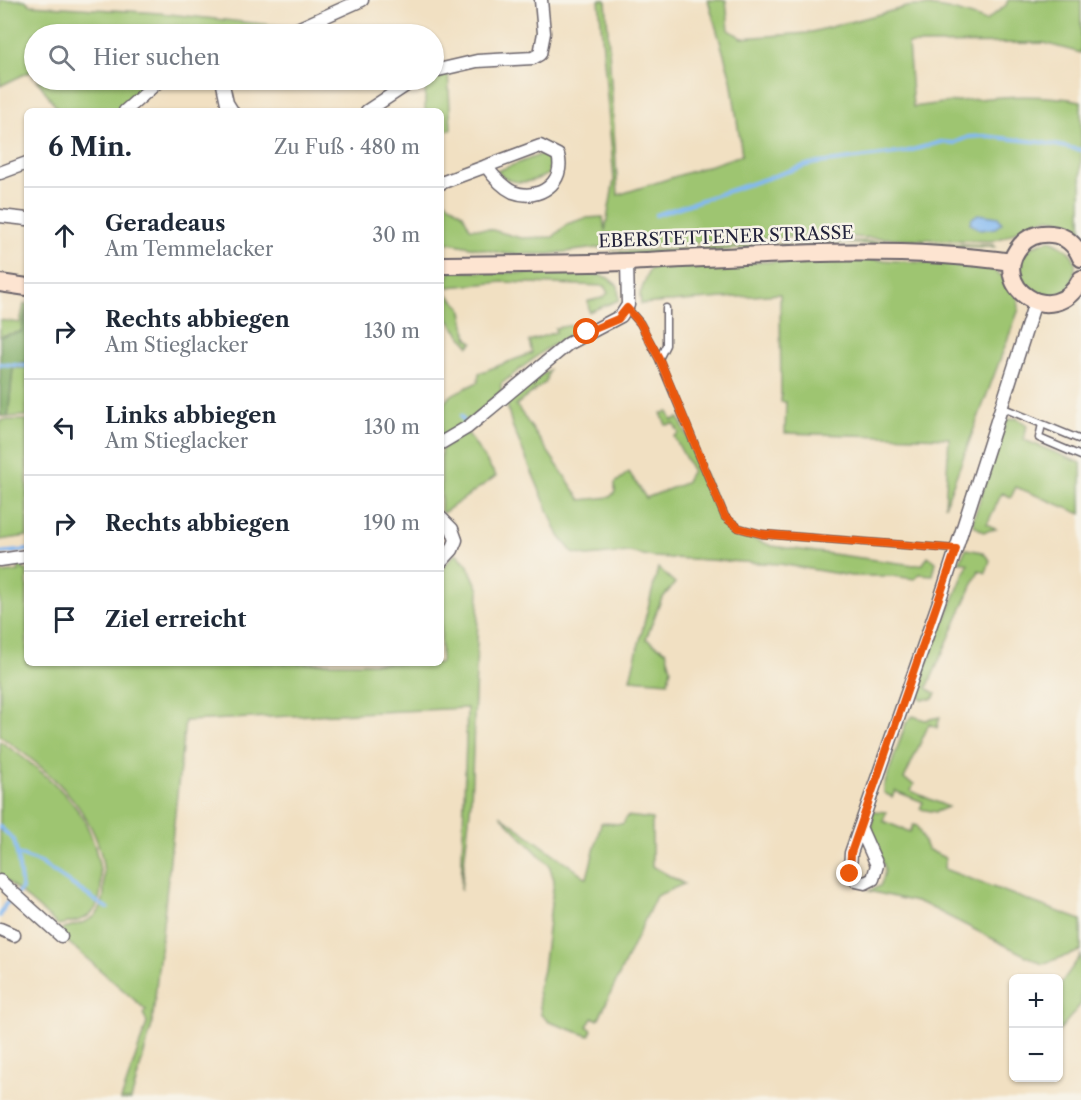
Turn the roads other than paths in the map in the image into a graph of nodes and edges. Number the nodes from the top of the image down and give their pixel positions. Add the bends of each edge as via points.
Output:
1 (362, 0) edge
2 (541, 0) edge
3 (308, 24) edge
4 (444, 69) edge
5 (149, 90) edge
6 (224, 90) edge
7 (399, 90) edge
8 (128, 108) edge
9 (230, 108) edge
10 (372, 108) edge
11 (24, 165) edge
12 (486, 166) junction
13 (0, 173) edge
14 (444, 182) edge
15 (0, 216) edge
16 (24, 219) edge
17 (1081, 258) edge
18 (627, 262) junction
19 (1012, 262) junction
20 (444, 265) edge
21 (1081, 279) edge
22 (0, 283) edge
23 (24, 287) edge
24 (1035, 302) junction
25 (627, 308) junction
26 (666, 308) dead end
27 (659, 358) junction
28 (1001, 407) junction
29 (1042, 424) junction
30 (1081, 440) edge
31 (444, 441) edge
32 (1081, 456) edge
33 (444, 521) edge
34 (956, 549) junction
35 (24, 556) edge
36 (444, 559) edge
37 (0, 560) edge
38 (860, 827) dead end
39 (0, 881) edge
40 (0, 929) edge
41 (14, 935) dead end
42 (61, 936) dead end

1 - 3 street
2 - 4 street via 544,33 540,54
5 - 8 street
6 - 9 street
7 - 10 street
11 - 13 street
12 - 12 street via 540,146 558,154 561,168 550,186 525,194 508,189
12 - 14 street
15 - 16 street
17 - 19 main road via 1066,238 1044,233 1024,242
18 - 19 main road, EBERSTETTENER STRASSE via 837,251 927,252
18 - 20 main road, EBERSTETTENER STRASSE
18 - 25 street
19 - 24 main road via 1019,290
21 - 24 main road via 1076,289 1058,302
22 - 23 main road
24 - 28 street
25 - 27 lane
25 - 31 street via 618,319 587,332 552,356 468,428
26 - 27 lane via 666,345
27 - 34 lane via 723,512 734,525 762,534
28 - 29 lane
28 - 34 street
29 - 30 lane
29 - 32 lane via 1040,438
33 - 36 street via 456,540
34 - 38 street
35 - 37 street
39 - 42 street
40 - 41 street

